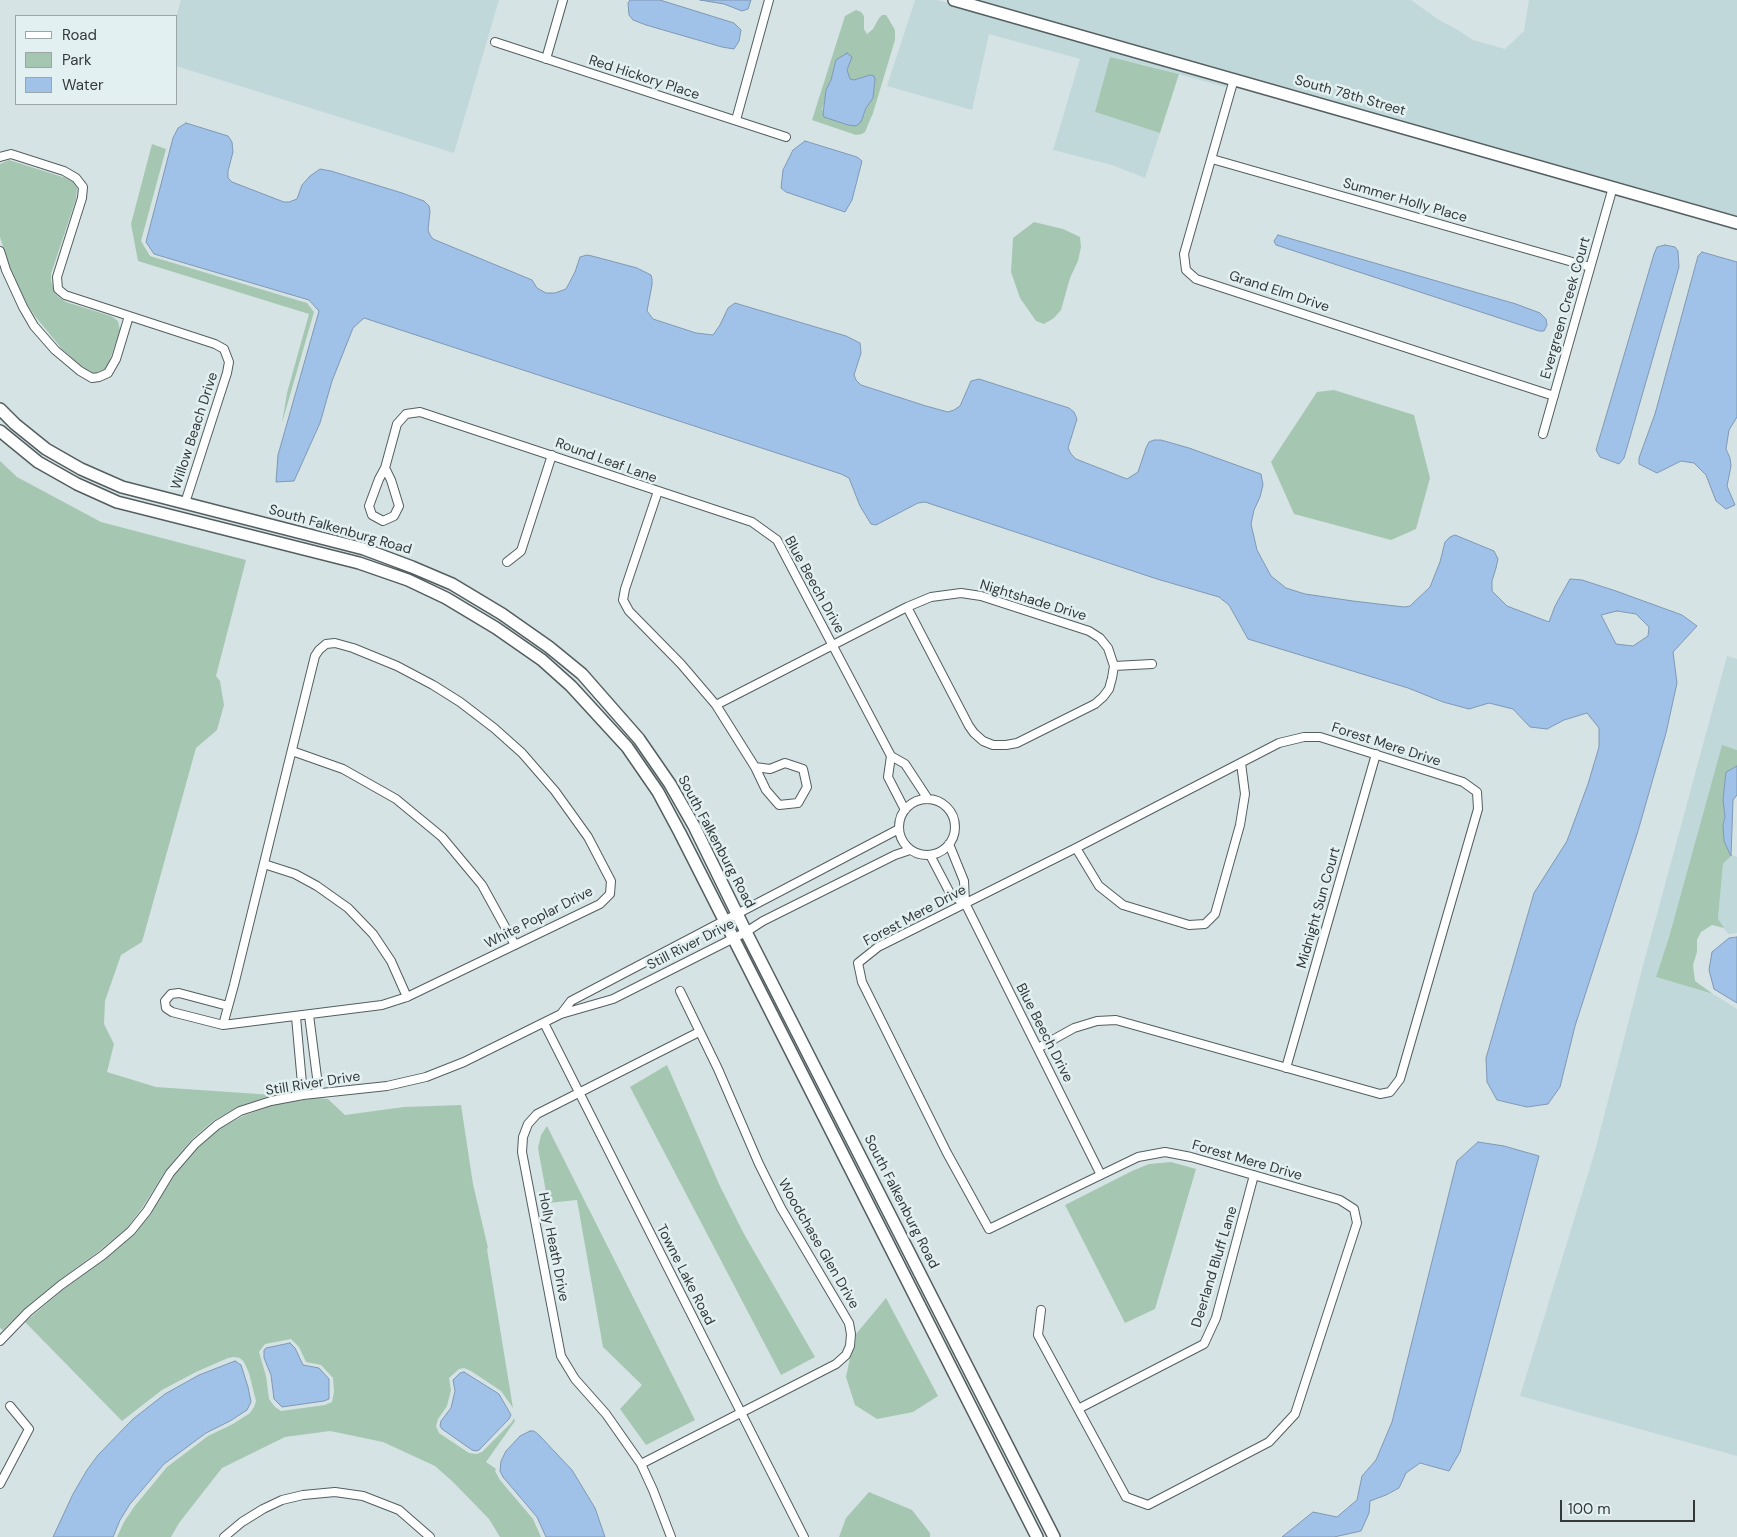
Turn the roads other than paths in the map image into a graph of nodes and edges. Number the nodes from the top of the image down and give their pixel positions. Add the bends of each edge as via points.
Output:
1 (563, 0) edge
2 (769, 0) edge
3 (954, 0) edge
4 (495, 42) dead end
5 (546, 59) junction
6 (1234, 79) junction
7 (736, 120) junction
8 (786, 136) dead end
9 (0, 157) edge
10 (1212, 159) junction
11 (1612, 187) junction
12 (1737, 223) edge
13 (0, 251) edge
14 (1590, 267) junction
15 (129, 316) junction
16 (1554, 396) junction
17 (0, 409) edge
18 (0, 430) edge
19 (1543, 434) dead end
20 (552, 455) junction
21 (385, 468) junction
22 (658, 491) junction
23 (185, 503) junction
24 (181, 518) junction
25 (507, 562) dead end
26 (487, 605) junction
27 (908, 607) junction
28 (480, 618) junction
29 (834, 646) junction
30 (1152, 664) dead end
31 (1114, 666) junction
32 (716, 705) junction
33 (292, 751) junction
34 (1376, 754) junction
35 (891, 756) junction
36 (1241, 763) junction
37 (755, 767) junction
38 (928, 799) junction
39 (904, 810) junction
40 (899, 829) junction
41 (949, 844) junction
42 (1076, 848) junction
43 (910, 850) junction
44 (930, 855) junction
45 (264, 864) junction
46 (965, 903) junction
47 (737, 913) junction
48 (725, 920) junction
49 (746, 932) junction
50 (734, 938) junction
51 (515, 945) junction
52 (680, 991) dead end
53 (406, 997) junction
54 (228, 1006) junction
55 (561, 1014) junction
56 (309, 1015) junction
57 (296, 1017) junction
58 (544, 1024) junction
59 (223, 1025) junction
60 (698, 1032) junction
61 (1038, 1048) junction
62 (314, 1058) junction
63 (300, 1061) junction
64 (1286, 1068) junction
65 (578, 1092) junction
66 (319, 1093) junction
67 (303, 1095) junction
68 (868, 1171) junction
69 (1101, 1175) junction
70 (1254, 1175) junction
71 (855, 1178) junction
72 (1041, 1310) dead end
73 (0, 1341) edge
74 (10, 1406) dead end
75 (1078, 1409) junction
76 (740, 1412) junction
77 (641, 1464) junction
78 (0, 1484) edge
79 (224, 1537) edge
80 (430, 1537) edge
81 (671, 1537) edge
82 (804, 1537) edge
83 (1037, 1537) edge
84 (1054, 1537) edge

1 - 5 street
2 - 7 street
3 - 6 street, South 78th Street
4 - 5 street, Red Hickory Place
5 - 7 street, Red Hickory Place
6 - 10 street, Grand Elm Drive
6 - 11 street, South 78th Street
7 - 8 street, Red Hickory Place
9 - 15 street, Willow Beach Drive via 10,154 76,178 83,187 82,198 57,277 58,289 65,295
10 - 14 street, Summer Holly Place
10 - 16 street, Grand Elm Drive via 1184,254 1186,270 1196,279
11 - 12 street, South 78th Street
11 - 14 street, Evergreen Creek Court
13 - 15 street via 22,307 34,326 55,350 92,378 108,372 116,359
14 - 16 street, Evergreen Creek Court
15 - 23 street, Willow Beach Drive via 215,344 224,350 229,362
16 - 19 street, Evergreen Creek Court
17 - 23 street, South Falkenburg Road via 46,449 81,469 122,487
18 - 24 street, South Falkenburg Road via 38,462 77,484 117,502
20 - 21 street, Round Leaf Lane via 420,412 406,414 397,424
20 - 22 street, Round Leaf Lane
20 - 25 street via 521,551
21 - 21 street, Round Leaf Lane via 369,506 372,515 383,520 394,516 399,506
22 - 29 street, Blue Beech Drive via 752,522 778,540
22 - 32 street, Round Leaf Lane via 624,589 624,600 629,612
23 - 24 street
23 - 26 street, South Falkenburg Road via 364,550 412,566
24 - 28 street, South Falkenburg Road via 359,564 408,580
26 - 28 street
26 - 47 street, South Falkenburg Road via 550,647 582,674 639,739 694,826
27 - 29 street, Nightshade Drive
27 - 31 street, Nightshade Drive via 931,597 961,593 981,596 1088,631 1108,648
27 - 31 street via 969,726 993,745 1017,743 1095,704 1108,689
28 - 48 street, South Falkenburg Road via 542,660 627,746 658,792
29 - 32 street, Nightshade Drive
29 - 35 street, Blue Beech Drive
30 - 31 street
32 - 37 street, Round Leaf Lane
33 - 45 street, White Poplar Drive
33 - 51 street via 343,769 396,799 442,837 482,886
33 - 51 street, White Poplar Drive via 315,656 326,644 352,648 396,666 460,702 494,728 522,753 555,791 588,837 611,881 610,894 600,904
34 - 36 street, Forest Mere Drive via 1320,737 1304,737 1279,742
34 - 64 street, Midnight Sun Court
34 - 64 street, Forest Mere Drive via 1463,782 1477,792 1476,819 1400,1079 1390,1092 1380,1094
35 - 38 street, Blue Beech Drive via 905,764
35 - 39 street via 888,777
36 - 42 street, Forest Mere Drive
36 - 42 street via 1245,794 1240,825 1215,914 1205,924 1190,925 1123,905 1099,886
37 - 37 street, Round Leaf Lane via 770,769 785,763 803,769 807,787 798,802 780,805 766,790
38 - 39 street via 919,800
38 - 41 street via 944,805 954,819 955,828
39 - 40 street
40 - 43 street via 904,844
40 - 47 street, Still River Drive
41 - 44 street via 944,850
41 - 46 street, Blue Beech Drive via 964,881
42 - 46 street, Forest Mere Drive
43 - 44 street
43 - 49 street, Still River Drive via 894,855
44 - 46 street, Blue Beech Drive via 951,895
45 - 53 street via 302,878 348,908 373,934 391,961
45 - 54 street, White Poplar Drive
46 - 61 street, Blue Beech Drive
46 - 69 street, Forest Mere Drive via 878,947 858,963 862,982 943,1145 989,1229
47 - 48 street, Still River Drive
47 - 49 street, South Falkenburg Road
48 - 50 street, South Falkenburg Road
48 - 55 street, Still River Drive via 571,1001
49 - 50 street, Still River Drive
49 - 68 street, South Falkenburg Road
50 - 55 street, Still River Drive via 613,999
50 - 71 street, South Falkenburg Road
51 - 53 street, White Poplar Drive
52 - 60 street, Woodchase Glen Drive
53 - 56 street, White Poplar Drive via 382,1005
54 - 59 street, White Poplar Drive
54 - 59 street, White Poplar Drive via 179,993 171,994 165,1001 166,1008 172,1012
55 - 58 street, Still River Drive
56 - 57 street, White Poplar Drive
56 - 62 street
57 - 59 street, White Poplar Drive
57 - 63 street
58 - 65 street, Towne Lake Road
58 - 66 street, Still River Drive via 426,1077 387,1086
60 - 65 street, Holly Heath Drive
60 - 76 street, Woodchase Glen Drive via 781,1208 849,1323 851,1334 848,1351 836,1364
61 - 64 street, Forest Mere Drive via 1074,1028 1097,1021 1116,1020
61 - 69 street, Blue Beech Drive
62 - 63 street
62 - 66 street
63 - 67 street
65 - 76 street, Towne Lake Road
65 - 77 street, Holly Heath Drive via 537,1114 528,1124 522,1152 561,1356
66 - 67 street, Still River Drive
67 - 73 street, Still River Drive via 264,1103 217,1125 170,1173 131,1231 28,1312
68 - 71 street
68 - 84 street, South Falkenburg Road
69 - 70 street, Forest Mere Drive via 1138,1157 1165,1152
70 - 75 street, Deerland Bluff Lane via 1216,1318 1204,1344
70 - 75 street, Forest Mere Drive via 1340,1200 1354,1209 1357,1223 1295,1414 1269,1442 1148,1505 1126,1497
71 - 83 street, South Falkenburg Road
72 - 75 street, Forest Mere Drive via 1038,1335
74 - 78 street via 29,1429
76 - 77 street, Woodchase Glen Drive
76 - 82 street, Towne Lake Road
77 - 81 street, Holly Heath Drive
79 - 80 street via 242,1522 282,1500 335,1492 363,1496 399,1510

